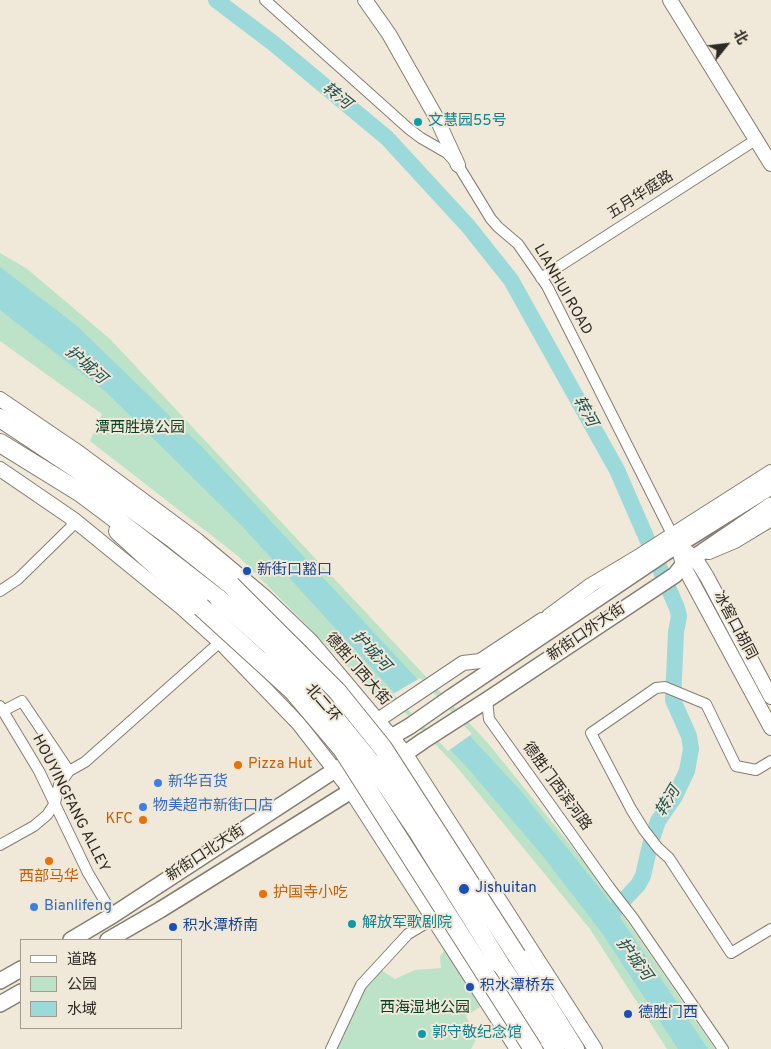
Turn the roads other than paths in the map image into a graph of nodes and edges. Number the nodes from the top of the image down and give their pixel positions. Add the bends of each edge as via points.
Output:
1 (265, 0) edge
2 (365, 0) edge
3 (670, 0) edge
4 (756, 139) junction
5 (771, 164) edge
6 (458, 165) junction
7 (541, 278) junction
8 (0, 399) edge
9 (0, 418) edge
10 (0, 443) edge
11 (0, 469) edge
12 (771, 472) edge
13 (771, 486) edge
14 (80, 494) junction
15 (771, 505) edge
16 (73, 519) junction
17 (771, 519) edge
18 (675, 539) junction
19 (644, 561) junction
20 (684, 566) junction
21 (0, 591) edge
22 (265, 597) junction
23 (549, 616) junction
24 (220, 642) junction
25 (525, 650) junction
26 (771, 697) edge
27 (487, 700) junction
28 (2, 708) edge
29 (378, 720) junction
30 (771, 728) edge
31 (392, 737) junction
32 (405, 753) junction
33 (771, 761) edge
34 (335, 770) junction
35 (69, 772) junction
36 (351, 791) junction
37 (55, 804) junction
38 (0, 844) edge
39 (495, 893) junction
40 (113, 915) junction
41 (457, 916) junction
42 (433, 919) junction
43 (771, 929) edge
44 (73, 939) edge
45 (110, 939) edge
46 (449, 943) junction
47 (20, 970) edge
48 (0, 981) edge
49 (20, 993) edge
50 (0, 1004) edge
51 (331, 1049) edge
52 (517, 1049) edge
53 (533, 1049) edge
54 (540, 1049) edge
55 (555, 1049) edge
56 (575, 1049) edge
57 (595, 1049) edge
58 (723, 1049) edge

1 - 6 street, LIANHUI ROAD via 409,129 447,153
2 - 6 street via 389,34 436,117
3 - 4 street
4 - 5 street
4 - 7 street, 五月华庭路
6 - 7 street, LIANHUI ROAD via 493,222 518,244
7 - 18 street, LIANHUI ROAD
8 - 22 street, 德胜门西大街 via 198,541
9 - 56 highway, 北二环, bridge via 86,475 231,585 337,691 382,748
10 - 14 highway, 北二环
11 - 16 street
12 - 18 street
13 - 18 main road, 新街口外大街
14 - 53 highway, bridge via 126,540 292,690 342,749
14 - 55 highway, 北二环, bridge via 219,599 270,645 329,711 373,765 418,832
15 - 20 main road
16 - 21 street via 71,527 18,580
16 - 24 street
17 - 20 street, 新街口外大街
18 - 19 main road, 新街口外大街
18 - 20 street
19 - 23 street, 新街口外大街 via 591,585
19 - 25 main road, 新街口外大街
20 - 26 street, 冰窖口胡同 via 707,577
20 - 27 main road, 新街口外大街
20 - 30 street, 冰窖口胡同
22 - 24 street
22 - 29 street, 德胜门西大街 via 311,641
23 - 25 street, 新街口外大街
23 - 29 street, 新街口外大街 via 480,661 464,663
24 - 34 street via 299,724
24 - 35 street via 85,762
25 - 31 main road, 新街口外大街, bridge
27 - 32 main road, 新街口外大街
27 - 58 street, 德胜门西滨河路 via 489,719
28 - 35 street via 22,701
28 - 37 street, HOUYINGFANG ALLEY
29 - 31 street, 德胜门西大街
31 - 32 street, 德胜门西大街
31 - 34 main road, 新街口北大街
32 - 36 main road, 新街口北大街
32 - 39 street, 德胜门西大街
33 - 43 street via 756,770 736,766 706,704 665,687 656,688 591,733 644,830 669,858 731,953
34 - 36 street
34 - 40 main road, 新街口北大街
35 - 37 street via 58,785
36 - 41 street via 399,827
36 - 42 street
36 - 45 main road, 新街口北大街
37 - 38 street via 34,826
37 - 40 street, HOUYINGFANG ALLEY via 88,873
39 - 41 street
39 - 57 street, 德胜门西大街
40 - 44 main road, 新街口北大街
41 - 46 street
41 - 54 street
42 - 46 street
42 - 51 street via 408,934 361,985
46 - 52 street
47 - 48 main road
49 - 50 main road

